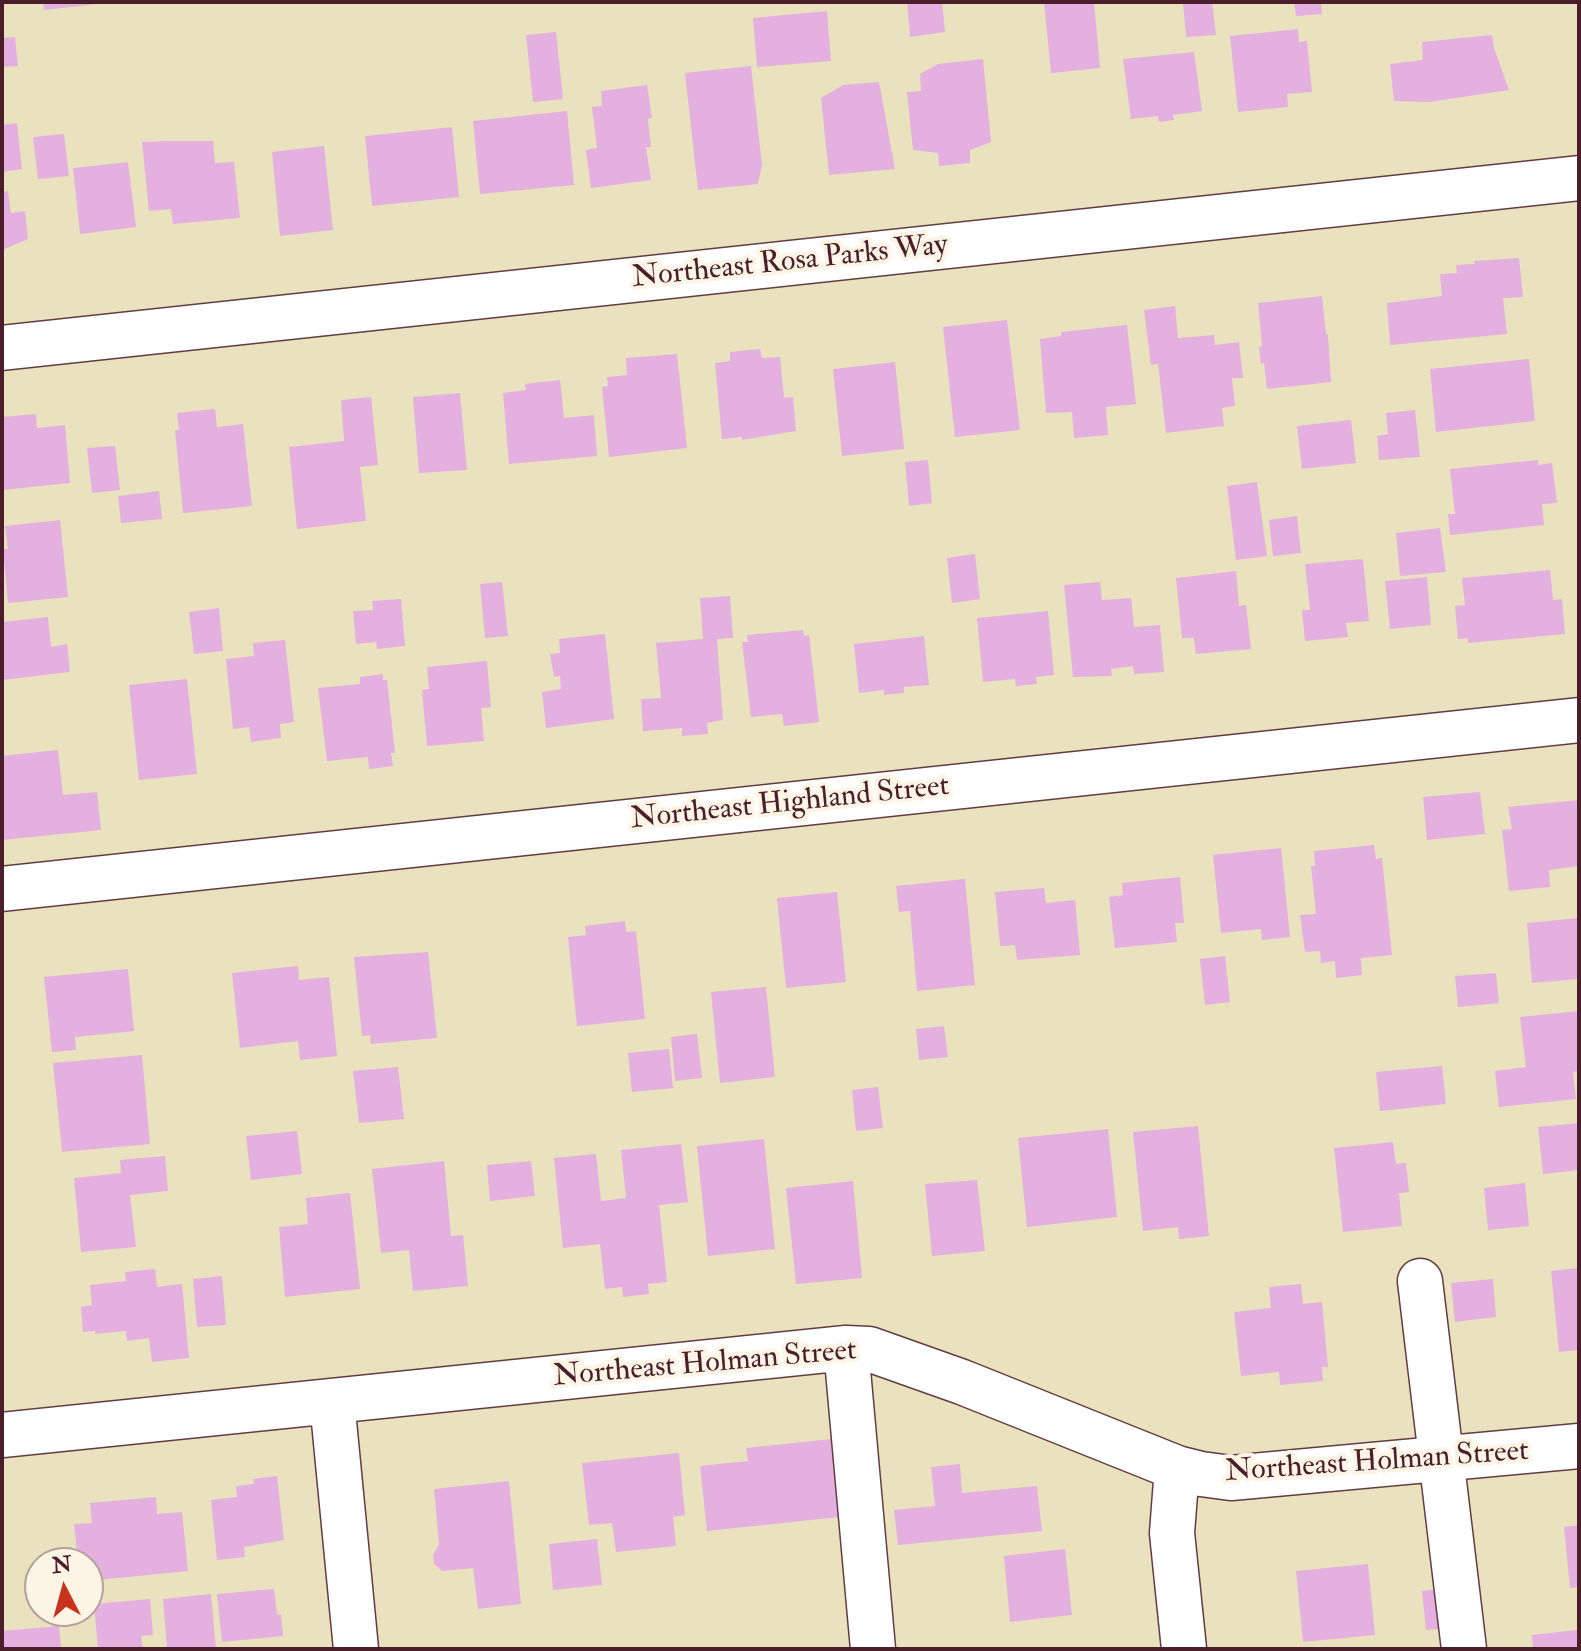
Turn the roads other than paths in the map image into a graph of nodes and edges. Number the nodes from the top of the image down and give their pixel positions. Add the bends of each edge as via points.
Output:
1 (1579, 178) edge
2 (2, 348) edge
3 (1579, 720) edge
4 (2, 889) edge
5 (1420, 1281) dead end
6 (846, 1348) junction
7 (332, 1401) junction
8 (2, 1435) edge
9 (1579, 1446) edge
10 (1444, 1460) junction
11 (1177, 1468) junction
12 (356, 1649) edge
13 (873, 1649) edge
14 (1184, 1649) edge
15 (1464, 1649) edge

1 - 2 street, Northeast Rosa Parks Way
3 - 4 street, Northeast Highland Street
5 - 10 street
6 - 7 street, Northeast Holman Street
6 - 11 street, Northeast Holman Street via 869,1349 962,1382
6 - 13 street
7 - 8 street, Northeast Holman Street
7 - 12 street
9 - 10 street, Northeast Holman Street
10 - 11 street, Northeast Holman Street via 1231,1478
10 - 15 street
11 - 14 street via 1172,1533

